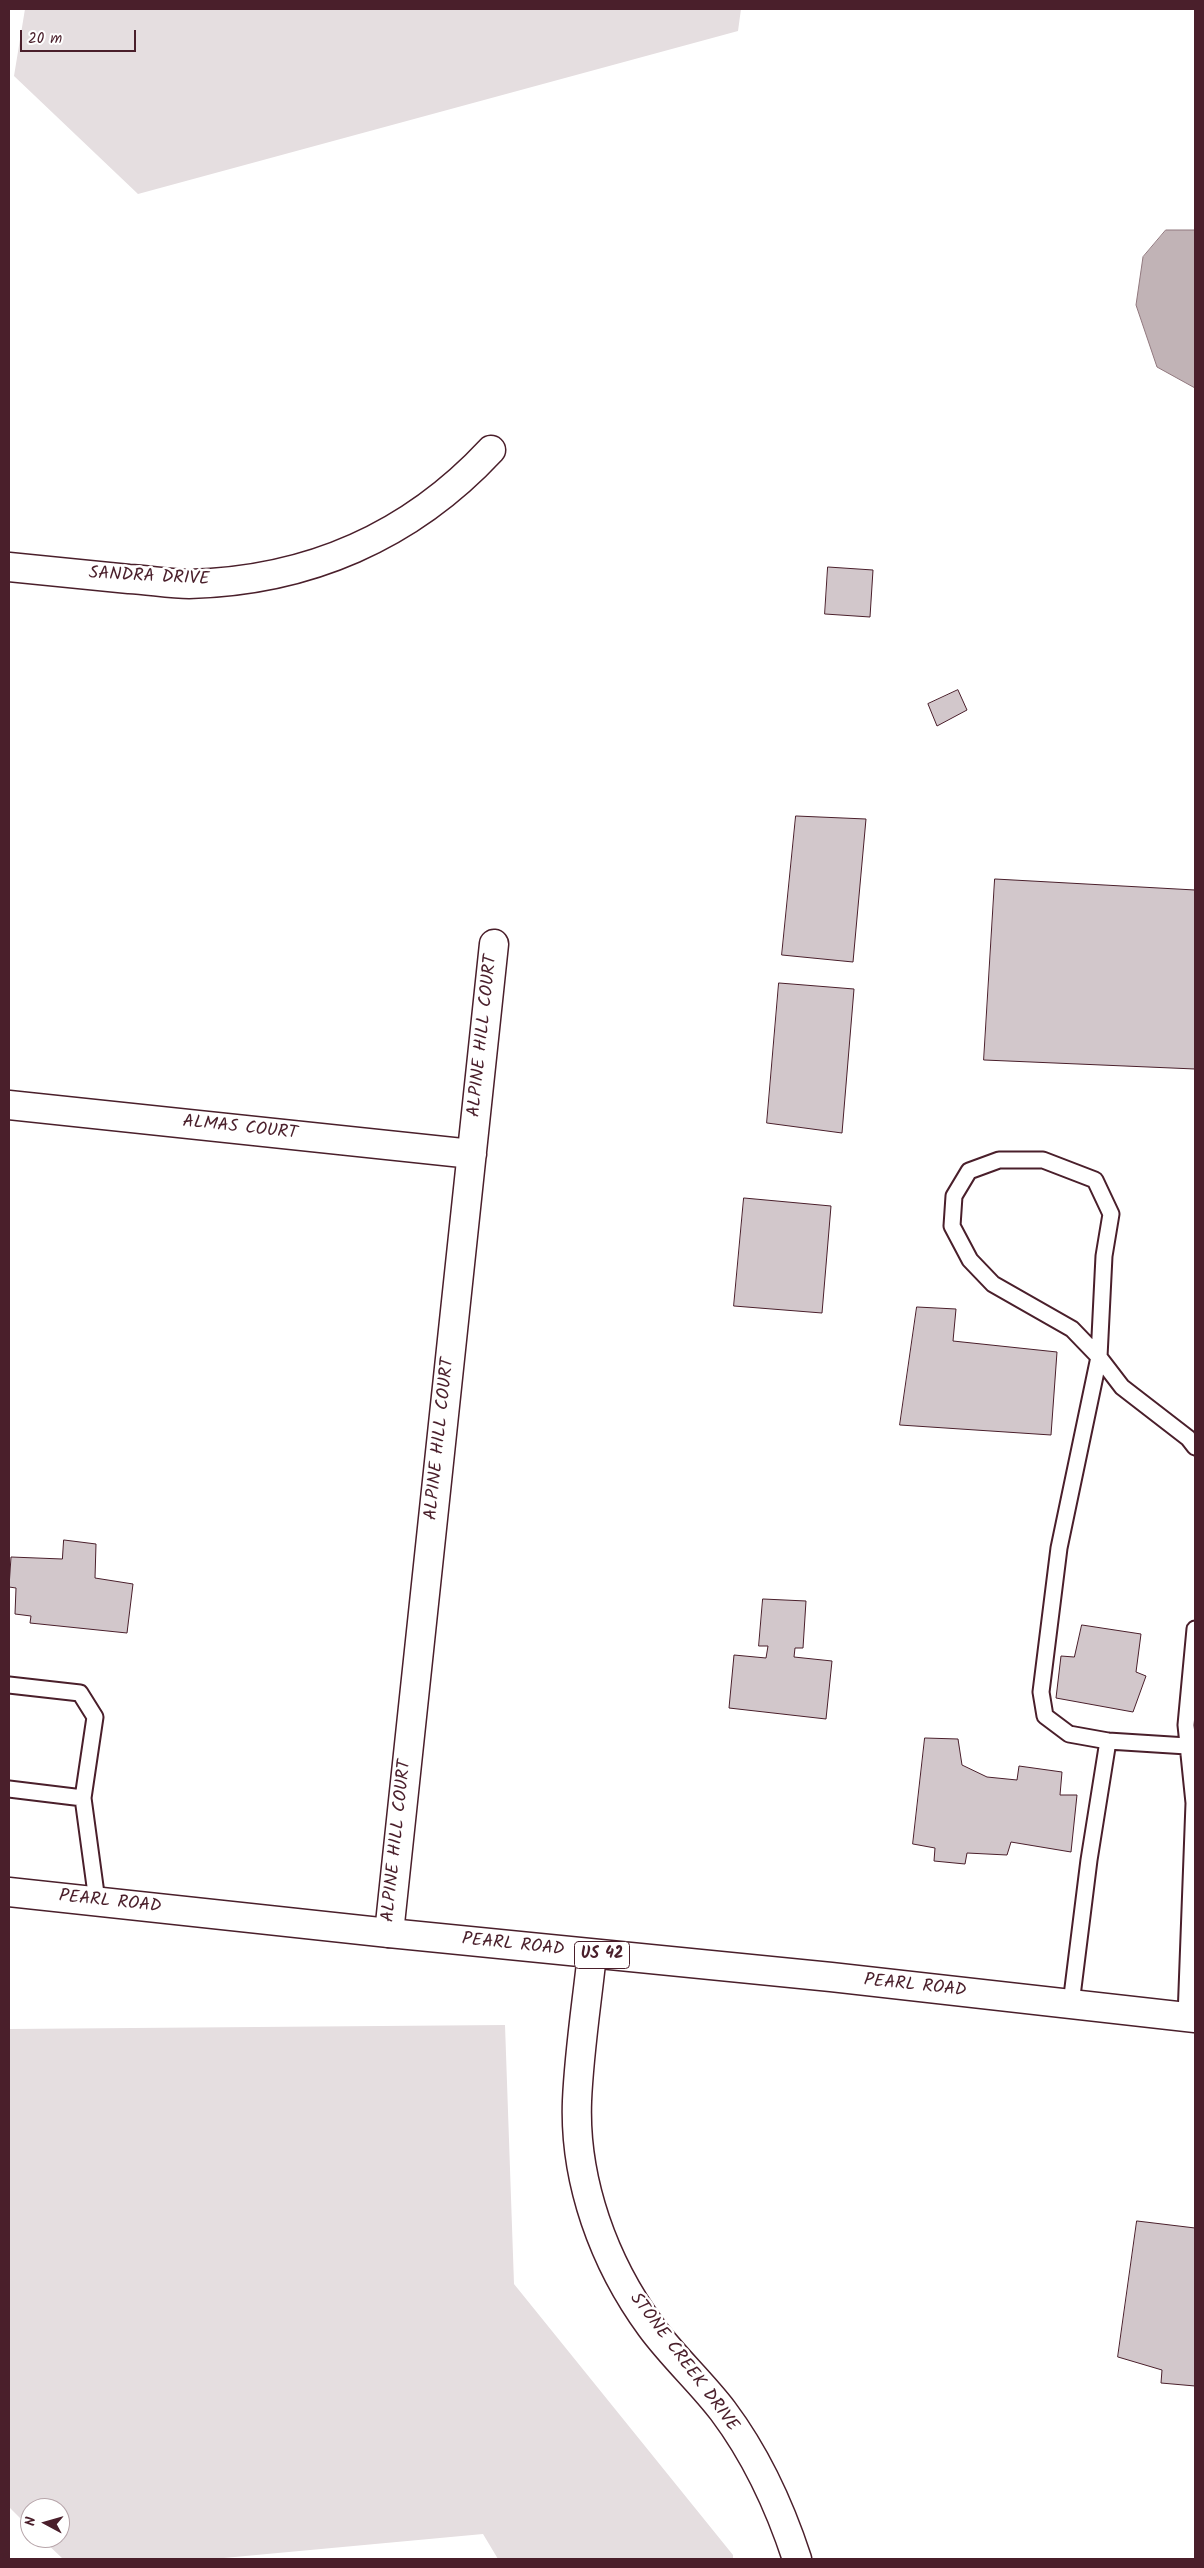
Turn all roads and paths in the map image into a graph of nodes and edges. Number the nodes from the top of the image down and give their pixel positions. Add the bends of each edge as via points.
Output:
1 (491, 450) dead end
2 (9, 567) edge
3 (494, 944) dead end
4 (9, 1104) edge
5 (472, 1154) junction
6 (1099, 1357) junction
7 (1195, 1447) edge
8 (1195, 1629) edge
9 (9, 1685) edge
10 (1108, 1741) junction
11 (1187, 1746) junction
12 (9, 1789) edge
13 (83, 1798) junction
14 (9, 1892) edge
15 (96, 1902) junction
16 (389, 1933) junction
17 (592, 1954) junction
18 (1071, 2004) junction
19 (1191, 2018) edge
20 (797, 2559) edge

1 - 2 street, SANDRA DRIVE via 424,511 370,543 311,566 250,580 188,584
3 - 5 street, ALPINE HILL COURT
4 - 5 street, ALMAS COURT
5 - 16 street, ALPINE HILL COURT
6 - 6 lane via 1072,1329 993,1284 970,1260 952,1226 954,1196 969,1171 999,1160 1043,1160 1095,1180 1111,1214 1104,1256
6 - 7 lane via 1122,1387 1188,1438
6 - 10 lane via 1059,1548 1041,1692 1045,1716 1069,1734
8 - 11 lane
9 - 13 lane via 80,1693 95,1717
10 - 11 lane
10 - 18 lane
11 - 19 lane via 1194,1803
12 - 13 lane
13 - 15 lane
14 - 15 street, PEARL ROAD / US 42
15 - 16 street, PEARL ROAD / US 42
16 - 17 street, PEARL ROAD / US 42
17 - 18 street, PEARL ROAD / US 42
17 - 20 street, STONE CREEK DRIVE via 577,2102 580,2158 594,2218 618,2275 651,2327 723,2411 758,2466 786,2524
18 - 19 street, PEARL ROAD / US 42

